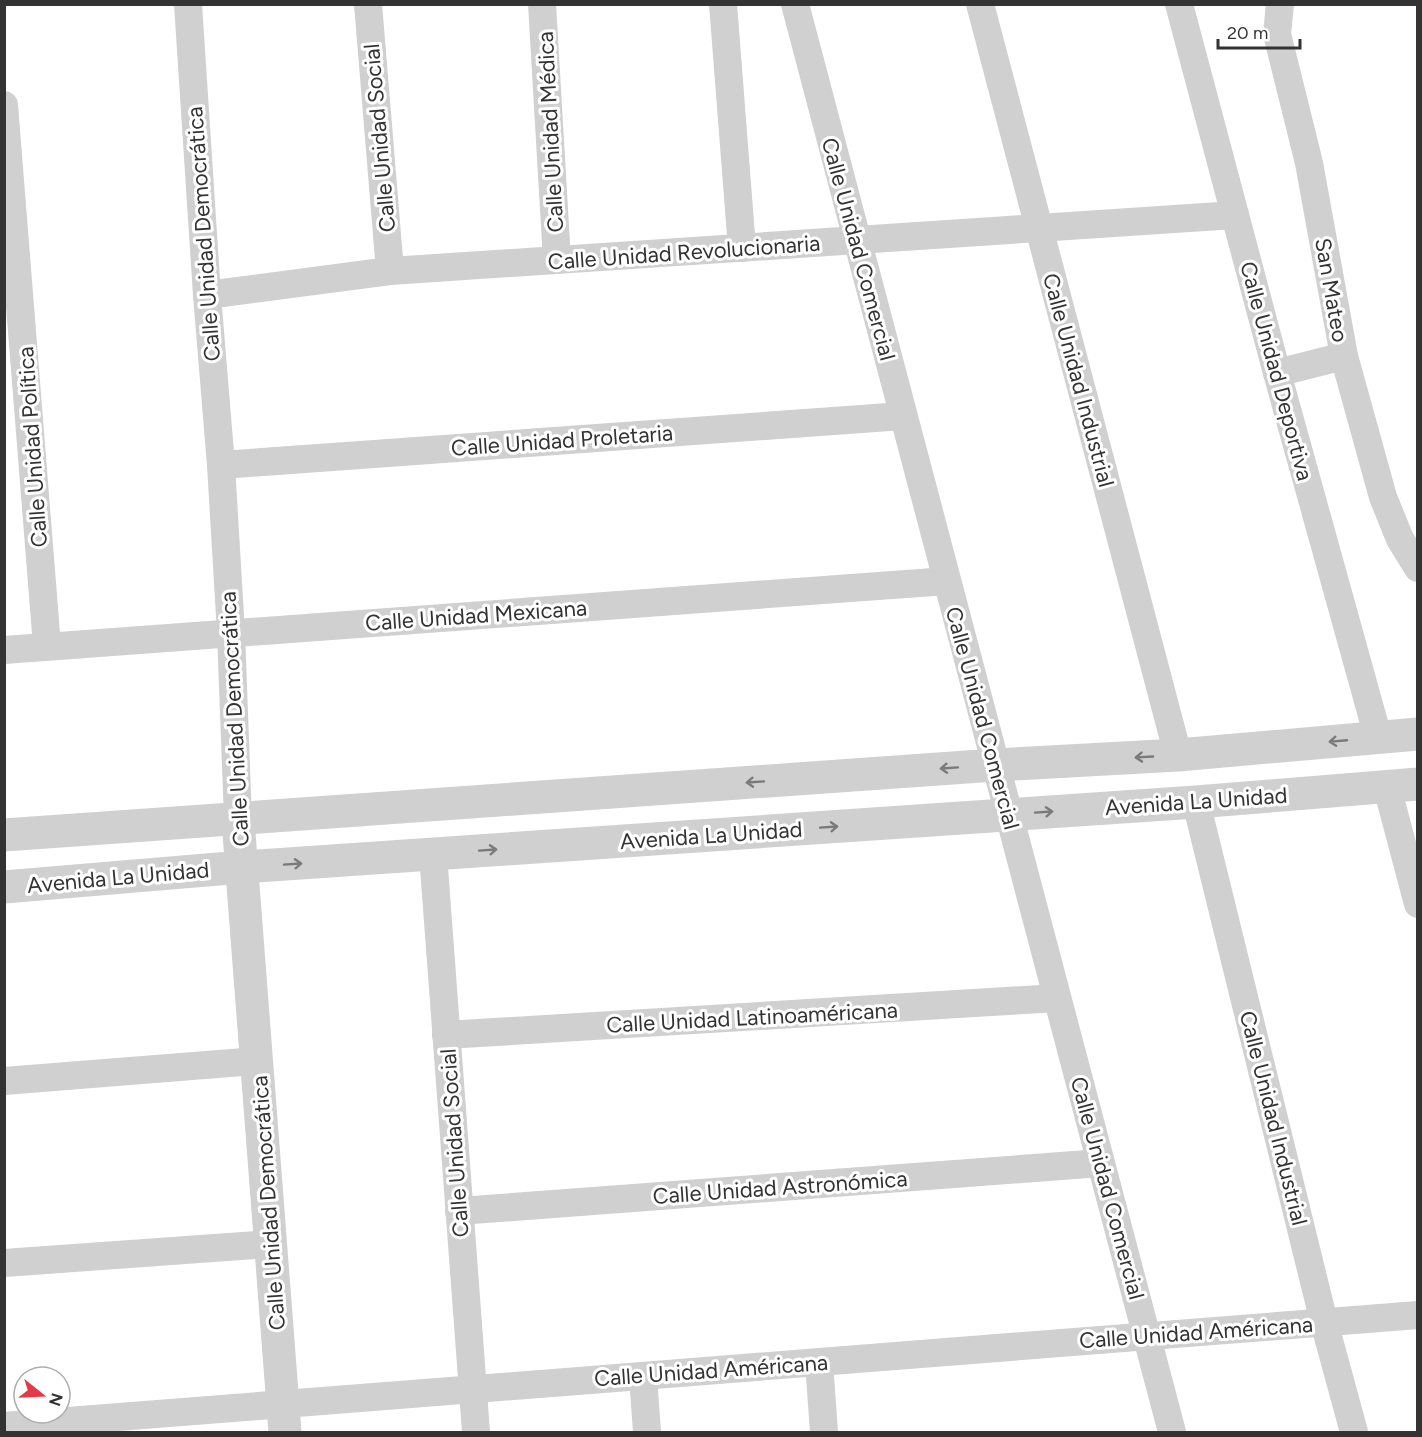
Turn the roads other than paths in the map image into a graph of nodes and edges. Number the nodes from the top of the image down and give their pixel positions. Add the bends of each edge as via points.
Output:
1 (188, 4) edge
2 (368, 4) edge
3 (542, 4) edge
4 (723, 4) edge
5 (795, 4) edge
6 (980, 4) edge
7 (1179, 4) edge
8 (1268, 4) edge
9 (1280, 4) edge
10 (1276, 34) junction
11 (4, 105) edge
12 (1235, 214) junction
13 (1039, 228) junction
14 (857, 241) junction
15 (742, 248) junction
16 (558, 260) junction
17 (390, 272) junction
18 (207, 295) junction
19 (1344, 356) junction
20 (1276, 373) junction
21 (903, 416) junction
22 (220, 465) junction
23 (1418, 568) edge
24 (947, 581) junction
25 (231, 633) junction
26 (47, 646) junction
27 (4, 650) edge
28 (1418, 734) edge
29 (1378, 737) junction
30 (1178, 755) junction
31 (995, 765) junction
32 (1402, 786) edge
33 (1196, 802) junction
34 (1009, 814) junction
35 (238, 820) junction
36 (4, 835) edge
37 (433, 854) junction
38 (242, 867) junction
39 (4, 887) edge
40 (1418, 904) edge
41 (1057, 998) junction
42 (446, 1035) junction
43 (257, 1061) junction
44 (4, 1082) edge
45 (1101, 1163) junction
46 (459, 1211) junction
47 (271, 1244) junction
48 (4, 1263) edge
49 (1418, 1315) edge
50 (1324, 1322) junction
51 (1147, 1336) junction
52 (819, 1362) junction
53 (643, 1376) junction
54 (472, 1389) junction
55 (284, 1418) edge
56 (4, 1425) edge
57 (476, 1432) edge
58 (647, 1432) edge
59 (824, 1432) edge
60 (1172, 1432) edge
61 (1354, 1432) edge

1 - 18 street, Calle Unidad Democrática
2 - 17 street, Calle Unidad Social
3 - 16 street, Calle Unidad Médica
4 - 15 street
5 - 14 street, Calle Unidad Comercial
6 - 13 street, Calle Unidad Industrial
7 - 12 street, Calle Unidad Deportiva
8 - 10 street
9 - 10 street, San Mateo
10 - 19 street, San Mateo via 1309,163
11 - 26 street, Calle Unidad Política
12 - 13 street, Calle Unidad Revolucionaria
12 - 20 street, Calle Unidad Deportiva
13 - 14 street, Calle Unidad Revolucionaria
13 - 30 street, Calle Unidad Industrial
14 - 15 street, Calle Unidad Revolucionaria
14 - 21 street, Calle Unidad Comercial
15 - 16 street, Calle Unidad Revolucionaria
16 - 17 street, Calle Unidad Revolucionaria
17 - 18 street, Calle Unidad Revolucionaria
18 - 22 street, Calle Unidad Democrática
19 - 20 street
19 - 23 street, San Mateo via 1383,497 1400,539
20 - 29 street, Calle Unidad Deportiva
21 - 22 street, Calle Unidad Proletaria
21 - 24 street, Calle Unidad Comercial
22 - 25 street, Calle Unidad Democrática
24 - 25 street, Calle Unidad Mexicana
24 - 31 street, Calle Unidad Comercial
25 - 26 street, Calle Unidad Mexicana
25 - 35 street, Calle Unidad Democrática
26 - 27 street, Calle Unidad Mexicana
28 - 29 street
29 -> 30 street
30 -> 31 street
31 - 34 street, Calle Unidad Comercial
31 -> 35 street
32 - 33 street, Avenida La Unidad
32 - 40 street
34 -> 33 street, Avenida La Unidad
33 - 50 street, Calle Unidad Industrial
37 -> 34 street, Avenida La Unidad
34 - 41 street, Calle Unidad Comercial
35 - 36 street
35 - 38 street, Calle Unidad Democrática
38 -> 37 street, Avenida La Unidad
37 - 42 street, Calle Unidad Social
38 - 39 street, Avenida La Unidad
38 - 43 street, Calle Unidad Democrática
41 - 42 street, Calle Unidad Latinoaméricana
41 - 45 street, Calle Unidad Comercial
42 - 46 street, Calle Unidad Social
43 - 44 street
43 - 47 street, Calle Unidad Democrática
45 - 46 street, Calle Unidad Astronómica
45 - 51 street, Calle Unidad Comercial
46 - 54 street, Calle Unidad Social
47 - 48 street
47 - 55 street, Calle Unidad Democrática
49 - 50 street, Calle Unidad Américana
50 - 51 street, Calle Unidad Américana
50 - 61 street, Calle Unidad Industrial
51 - 52 street, Calle Unidad Américana
51 - 60 street, Calle Unidad Comercial
52 - 53 street, Calle Unidad Américana
52 - 59 street
53 - 54 street, Calle Unidad Américana
53 - 58 street
54 - 55 street, Calle Unidad Américana
54 - 57 street, Calle Unidad Social
55 - 56 street, Calle Unidad Américana

